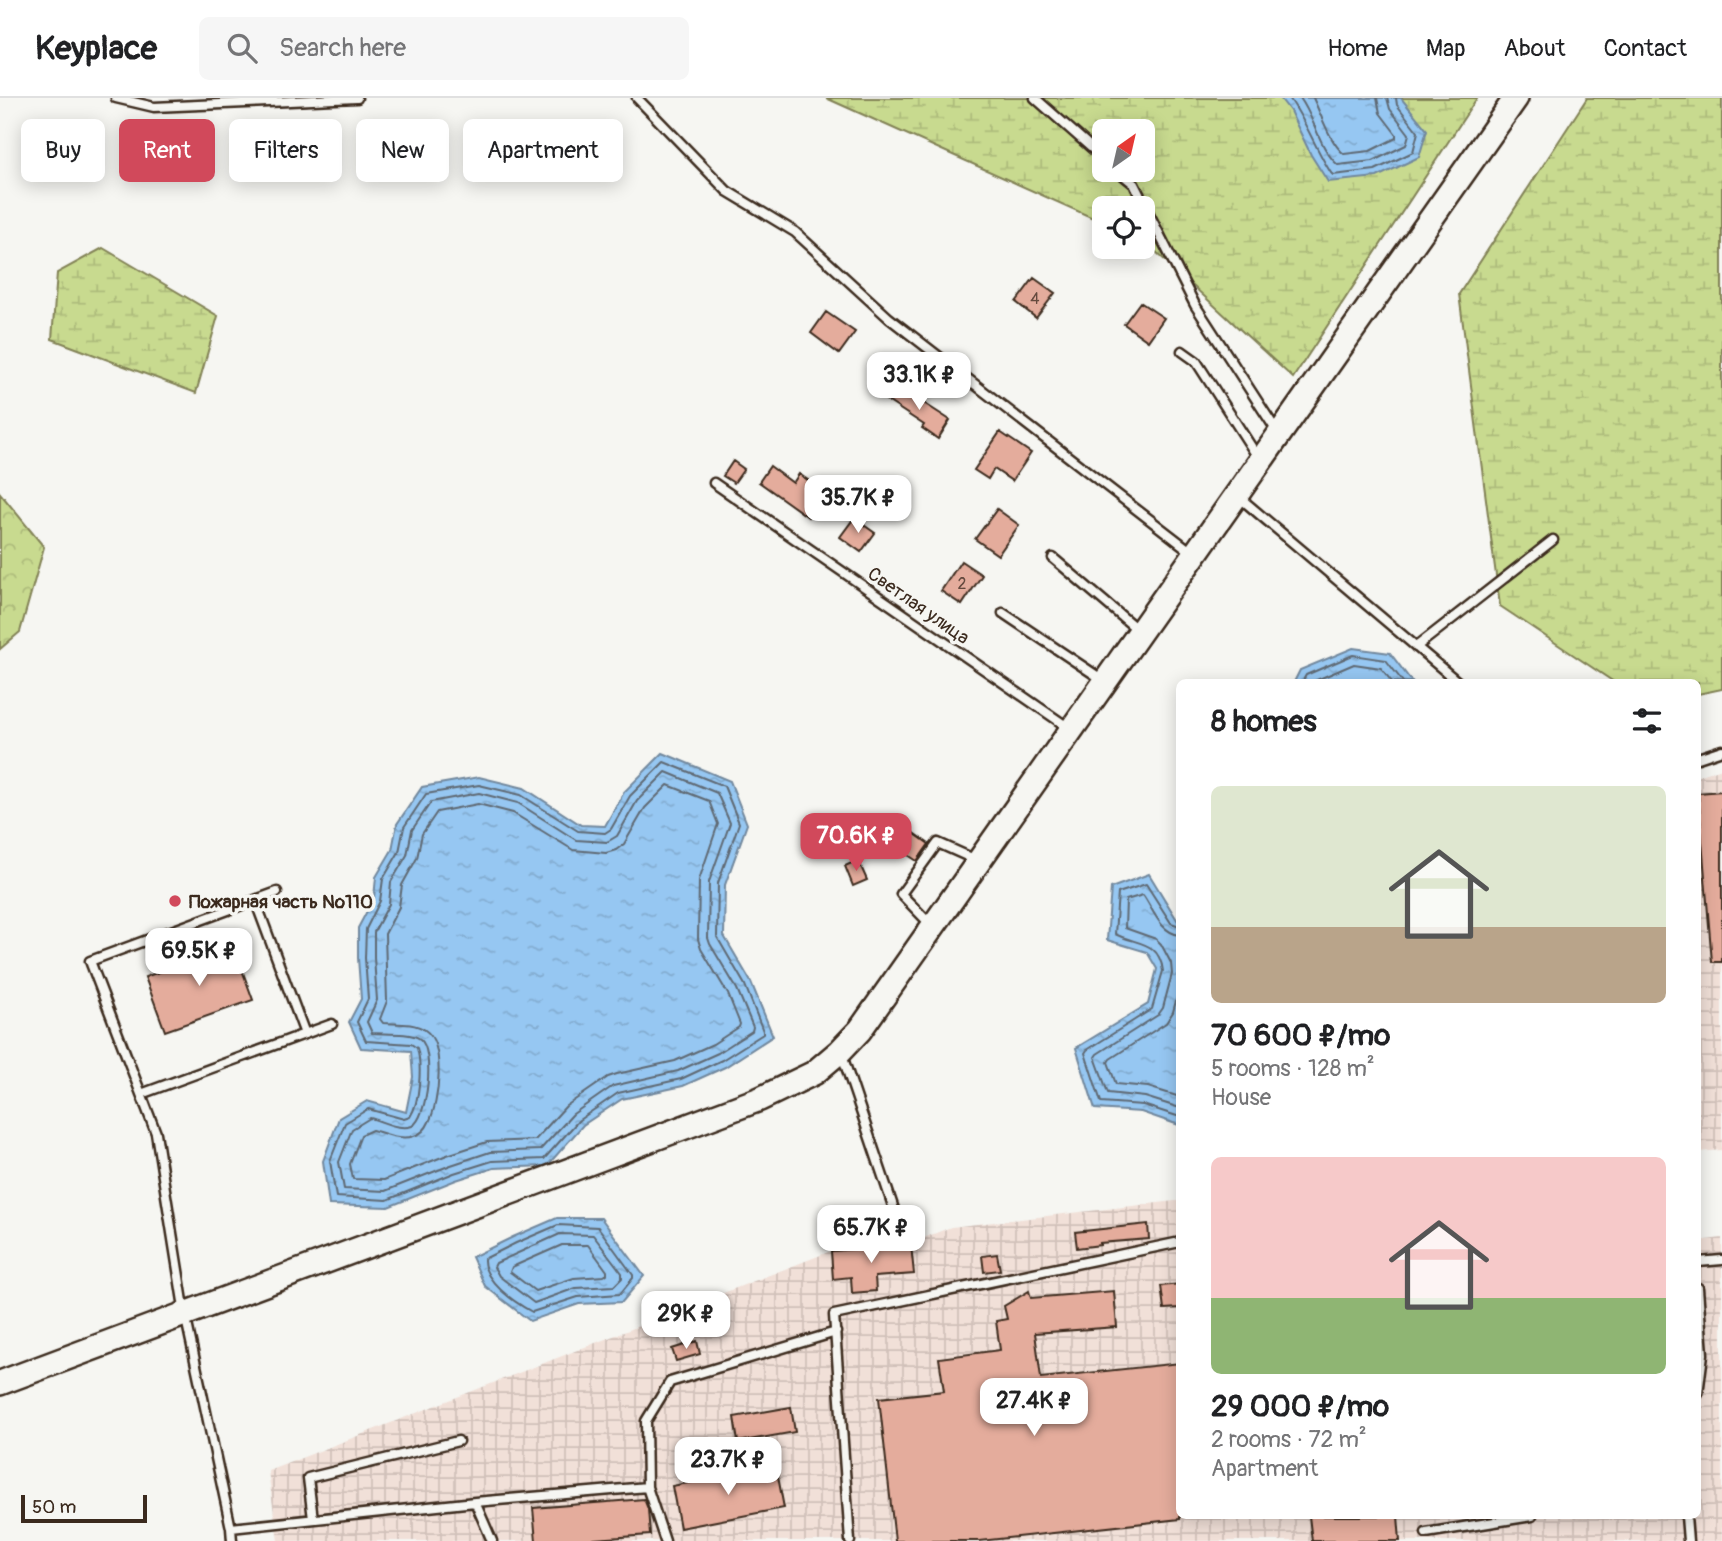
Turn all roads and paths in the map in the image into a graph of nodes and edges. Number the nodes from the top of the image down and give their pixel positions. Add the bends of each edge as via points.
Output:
1 (116, 98) edge
2 (356, 98) edge
3 (637, 98) edge
4 (1035, 98) edge
5 (1516, 98) edge
6 (1092, 148) edge
7 (1132, 182) edge
8 (1182, 351) dead end
9 (1279, 435) junction
10 (1261, 462) junction
11 (714, 483) dead end
12 (1237, 496) junction
13 (1553, 540) dead end
14 (1196, 554) junction
15 (1053, 558) dead end
16 (1003, 613) dead end
17 (1140, 632) junction
18 (1416, 647) junction
19 (1454, 679) edge
20 (1105, 682) junction
21 (1071, 730) junction
22 (1722, 750) edge
23 (1701, 757) edge
24 (978, 862) junction
25 (277, 892) dead end
26 (255, 900) junction
27 (932, 927) junction
28 (332, 1024) dead end
29 (305, 1034) junction
30 (840, 1051) junction
31 (141, 1094) junction
32 (898, 1221) dead end
33 (1176, 1243) edge
34 (1722, 1260) edge
35 (1701, 1262) edge
36 (185, 1314) junction
37 (1701, 1328) edge
38 (836, 1332) junction
39 (1701, 1370) edge
40 (0, 1383) edge
41 (458, 1441) dead end
42 (647, 1487) junction
43 (475, 1502) junction
44 (313, 1519) junction
45 (1513, 1519) edge
46 (1686, 1519) edge
47 (231, 1528) junction
48 (1426, 1533) dead end
49 (232, 1541) edge
50 (492, 1541) edge
51 (665, 1541) edge
52 (850, 1541) edge
53 (1688, 1541) edge

1 - 2 lane via 154,107
3 - 14 lane via 727,191 795,232 889,318
4 - 6 lane
5 - 9 main road
7 - 9 lane via 1195,305
8 - 10 lane via 1196,361
9 - 10 main road
10 - 12 main road
11 - 21 lane, Светлая улица
12 - 14 main road
12 - 18 lane
13 - 18 lane
14 - 17 main road
15 - 17 lane
16 - 20 lane
17 - 20 main road
18 - 19 lane
20 - 21 main road
21 - 24 main road
22 - 23 lane
24 - 27 main road
24 - 27 lane via 938,843 901,894
25 - 26 lane
26 - 29 lane
26 - 31 lane via 90,961
27 - 30 main road via 860,1030
28 - 29 lane
29 - 31 lane
30 - 32 lane
30 - 36 main road via 814,1073 760,1099
31 - 36 lane via 156,1133
33 - 38 lane via 834,1315
34 - 35 lane
36 - 40 main road
36 - 47 lane
37 - 39 lane
38 - 42 lane via 670,1382 646,1421
38 - 52 lane
41 - 44 lane via 308,1478
42 - 43 lane
42 - 51 lane
43 - 44 lane
43 - 50 lane
44 - 47 lane
45 - 48 lane
46 - 53 lane
47 - 49 lane

